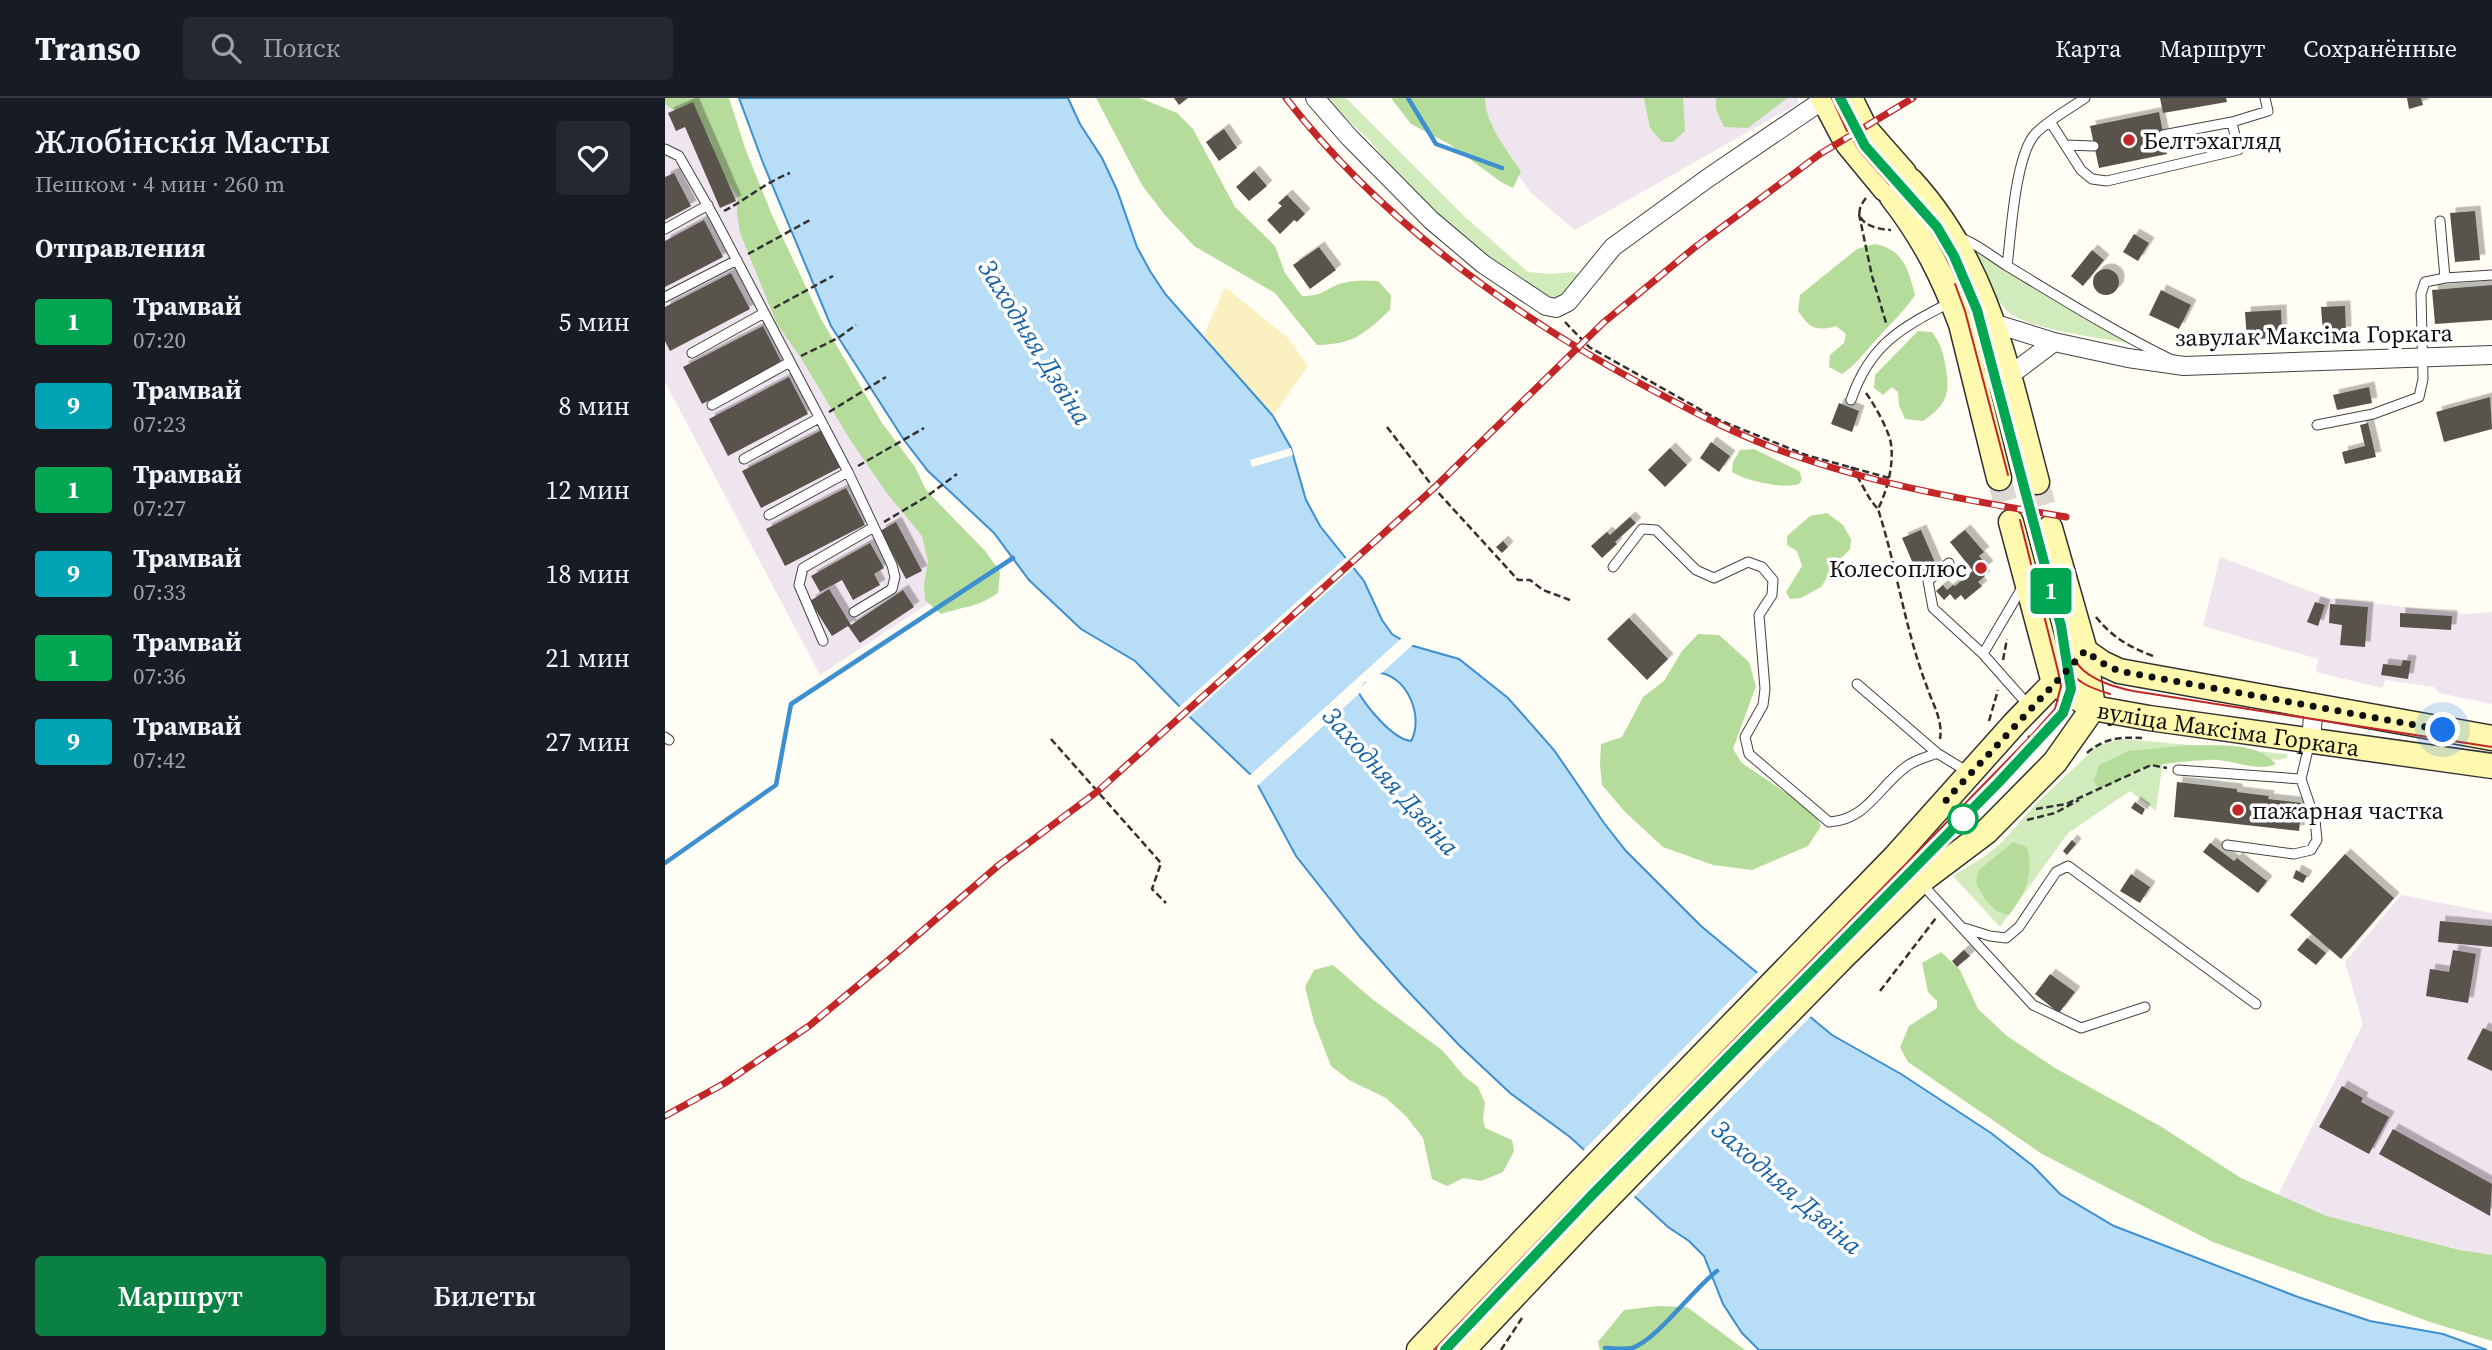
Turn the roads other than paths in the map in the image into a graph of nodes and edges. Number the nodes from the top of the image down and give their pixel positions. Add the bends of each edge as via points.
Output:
1 (1315, 98) edge
2 (1850, 98) edge
3 (2085, 98) edge
4 (2265, 98) edge
5 (1824, 99) edge
6 (2232, 122) junction
7 (2051, 123) junction
8 (1855, 133) junction
9 (2163, 135) dead end
10 (2065, 145) junction
11 (2094, 146) dead end
12 (665, 149) edge
13 (1892, 187) junction
14 (708, 205) junction
15 (2440, 221) dead end
16 (665, 229) edge
17 (1953, 235) junction
18 (737, 260) junction
19 (2007, 266) junction
20 (2492, 275) edge
21 (2445, 278) junction
22 (665, 298) edge
23 (764, 313) junction
24 (1957, 313) junction
25 (1993, 323) junction
26 (2055, 342) junction
27 (692, 353) dead end
28 (2492, 355) edge
29 (2422, 358) junction
30 (790, 362) junction
31 (2184, 366) junction
32 (2009, 376) junction
33 (1975, 383) junction
34 (1851, 400) dead end
35 (712, 405) dead end
36 (819, 418) junction
37 (2317, 425) dead end
38 (744, 459) dead end
39 (848, 472) junction
40 (1999, 478) tunnel mouth
41 (2037, 482) tunnel mouth
42 (769, 514) dead end
43 (2011, 522) tunnel mouth
44 (874, 527) junction
45 (2050, 528) tunnel mouth
46 (1949, 563) dead end
47 (1613, 567) dead end
48 (2027, 578) junction
49 (854, 612) dead end
50 (823, 641) dead end
51 (2085, 651) junction
52 (1983, 654) junction
53 (2054, 683) junction
54 (1857, 684) dead end
55 (2313, 706) junction
56 (2030, 708) junction
57 (2093, 708) junction
58 (2492, 738) edge
59 (2311, 739) junction
60 (1937, 753) junction
61 (2492, 766) edge
62 (2178, 770) road end
63 (1970, 773) junction
64 (2301, 779) junction
65 (2227, 845) dead end
66 (1896, 856) junction
67 (1921, 881) junction
68 (1961, 926) junction
69 (2256, 1004) dead end
70 (2145, 1007) dead end
71 (1419, 1350) edge
72 (1463, 1350) edge

1 - 5 street via 1430,220 1483,264 1556,308 1568,302 1613,247
2 - 8 main road
3 - 7 lane
4 - 6 lane via 2268,111
5 - 8 main road
6 - 9 lane
6 - 10 lane via 2238,150 2107,181 2092,180
7 - 10 lane
7 - 19 lane via 2035,134 2027,147 2018,178
8 - 13 main road
10 - 11 lane
12 - 14 lane via 679,156
13 - 17 main road
13 - 24 main road via 1942,274
14 - 16 lane
14 - 18 lane
15 - 21 lane
17 - 19 lane
17 - 25 main road
18 - 22 lane
18 - 23 lane
19 - 31 lane
20 - 21 lane
21 - 29 lane via 2425,282 2421,294
23 - 27 lane
23 - 30 lane
24 - 25 street, завулак Максіма Горкага
24 - 33 main road
24 - 34 lane via 1890,337 1857,383
25 - 26 street, завулак Максіма Горкага
25 - 32 main road
26 - 31 street, завулак Максіма Горкага
26 - 32 street
28 - 29 street, завулак Максіма Горкага
29 - 31 street, завулак Максіма Горкага
29 - 37 lane via 2424,379 2419,397 2373,414
30 - 35 lane
30 - 36 lane
32 - 33 street
32 - 41 main road
33 - 40 main road
36 - 38 lane
36 - 39 lane
39 - 42 lane
39 - 44 lane
43 - 48 main road
44 - 49 lane via 895,577 892,589
44 - 50 lane via 803,568 799,585
45 - 51 main road
46 - 52 lane via 1928,581 1933,608
47 - 60 lane via 1642,529 1656,530 1696,570 1714,578 1748,562 1762,567 1773,580 1772,595 1759,615 1765,689 1763,705 1745,737 1749,754 1829,822 1844,821 1861,812 1909,764
48 - 52 lane
48 - 53 main road
51 - 53 main road
51 - 55 main road, вуліца Максіма Горкага via 2119,671
51 - 57 main road
52 - 56 lane
53 - 56 main road
53 - 57 main road, вуліца Максіма Горкага
54 - 60 lane
55 - 58 main road, вуліца Максіма Горкага
55 - 59 street
56 - 63 main road
57 - 59 main road, вуліца Максіма Горкага
57 - 67 main road via 2055,762 2000,818
59 - 61 main road, вуліца Максіма Горкага
59 - 64 lane
60 - 63 lane
62 - 64 lane
63 - 66 main road
64 - 65 lane via 2315,820 2317,840 2311,850 2294,854
66 - 67 lane
66 - 71 main road
67 - 68 lane
67 - 72 main road
68 - 69 lane via 2006,938 2019,927 2056,872 2068,866
68 - 70 lane via 2033,1005 2081,1028

